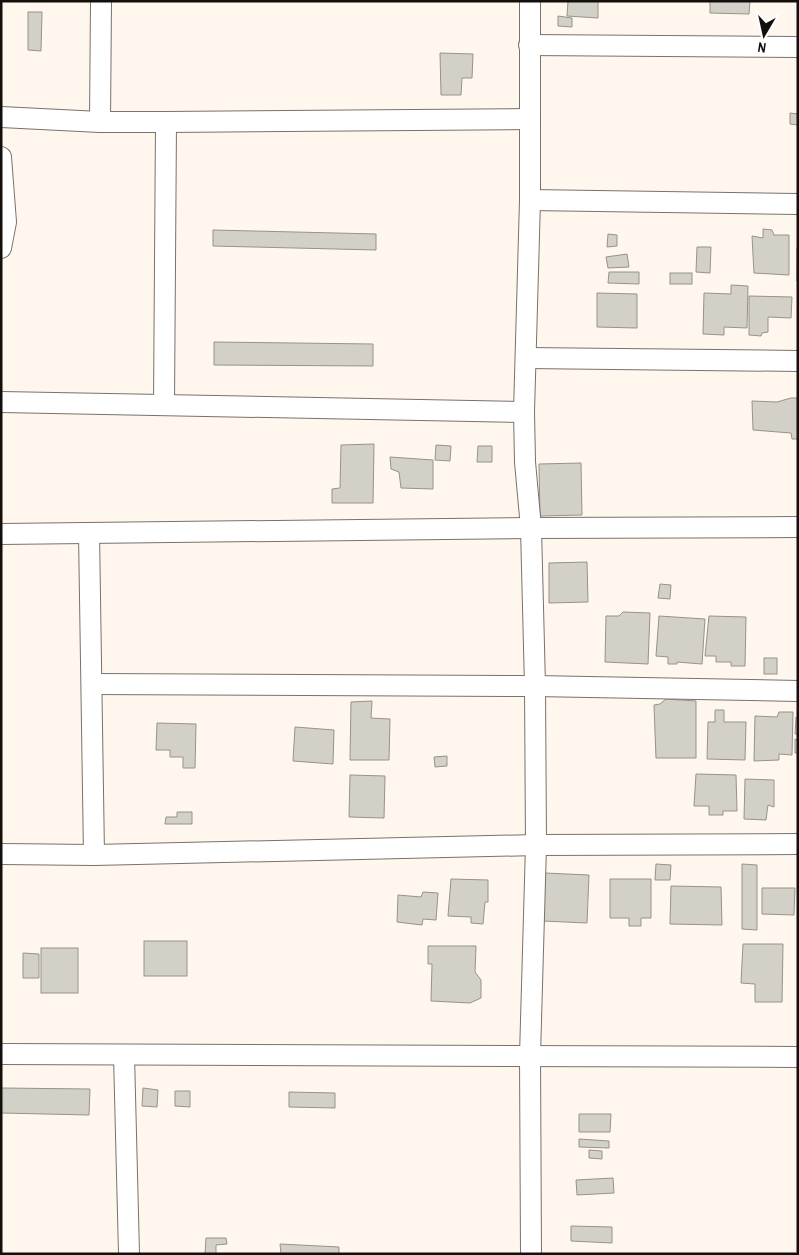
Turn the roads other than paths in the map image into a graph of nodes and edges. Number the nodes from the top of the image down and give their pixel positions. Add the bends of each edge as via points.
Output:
1 (101, 1) edge
2 (530, 1) edge
3 (529, 45) junction
4 (798, 47) edge
5 (1, 117) edge
6 (530, 119) junction
7 (100, 122) junction
8 (166, 122) junction
9 (1, 157) edge
10 (530, 200) junction
11 (798, 204) edge
12 (4, 223) edge
13 (1, 248) edge
14 (526, 358) junction
15 (798, 361) edge
16 (1, 402) edge
17 (164, 404) junction
18 (524, 412) junction
19 (798, 527) edge
20 (531, 528) junction
21 (89, 533) junction
22 (1, 534) edge
23 (92, 684) junction
24 (535, 686) junction
25 (798, 691) edge
26 (798, 844) edge
27 (536, 845) junction
28 (1, 854) edge
29 (94, 855) junction
30 (1, 1054) edge
31 (124, 1055) junction
32 (530, 1056) junction
33 (798, 1057) edge
34 (129, 1254) edge
35 (531, 1254) edge

1 - 7 street
2 - 3 street
3 - 4 street
3 - 6 street
5 - 7 street
6 - 8 street
6 - 10 street
7 - 8 street
8 - 17 street
9 - 12 street
10 - 11 street
10 - 14 street
12 - 13 street
14 - 15 street
14 - 18 street
16 - 17 street
17 - 18 street
18 - 20 street
19 - 20 street
20 - 21 street
20 - 24 street
21 - 22 street
21 - 23 street
23 - 24 street
23 - 29 street
24 - 25 street
24 - 27 street
26 - 27 street
27 - 29 street
27 - 32 street
28 - 29 street
30 - 31 street
31 - 32 street
31 - 34 street
32 - 33 street
32 - 35 street

